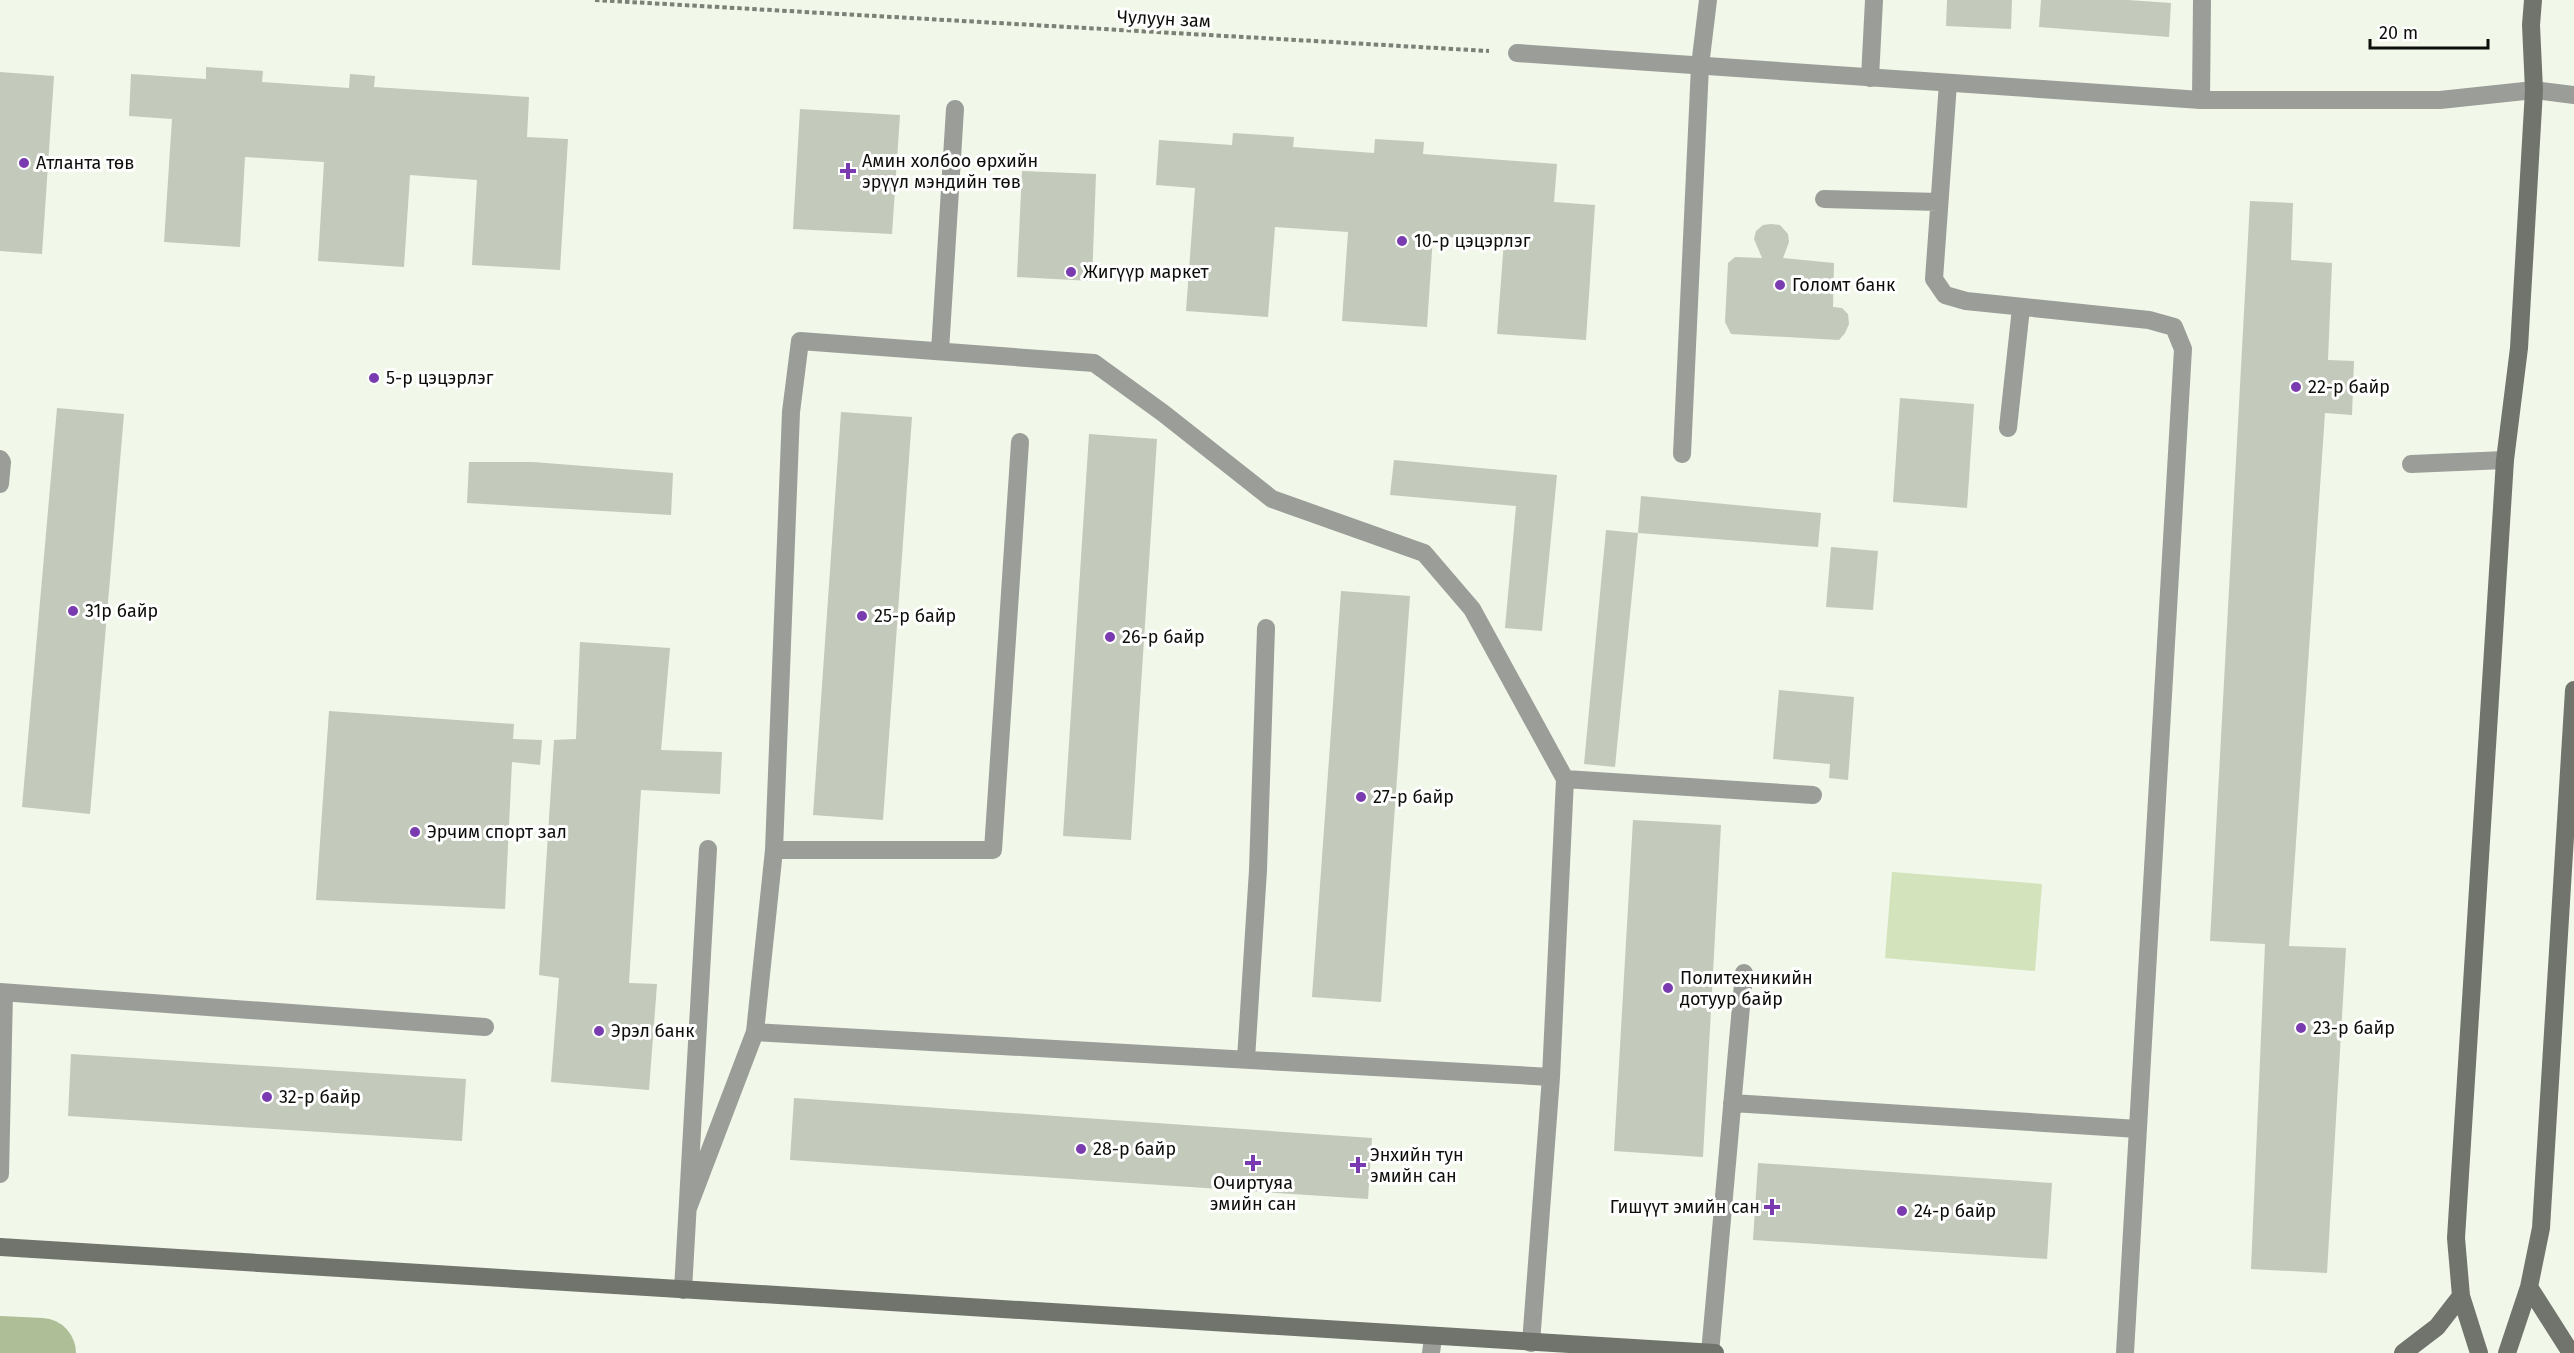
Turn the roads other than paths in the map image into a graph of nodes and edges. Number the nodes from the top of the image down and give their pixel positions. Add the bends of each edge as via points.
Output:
1 (1708, 0) edge
2 (1874, 0) edge
3 (2202, 0) edge
4 (2533, 0) edge
5 (1517, 53) road end
6 (1700, 66) junction
7 (1870, 78) junction
8 (1948, 83) junction
9 (2534, 90) junction
10 (2574, 94) edge
11 (2201, 100) junction
12 (955, 109) dead end
13 (1824, 199) dead end
14 (1939, 202) junction
15 (2021, 308) junction
16 (940, 351) junction
17 (2008, 428) dead end
18 (1020, 442) dead end
19 (1682, 454) dead end
20 (0, 459) edge
21 (2505, 460) junction
22 (2411, 464) dead end
23 (0, 484) edge
24 (1266, 628) dead end
25 (2574, 690) edge
26 (1565, 779) junction
27 (1813, 795) dead end
28 (708, 849) dead end
29 (774, 850) junction
30 (1744, 973) dead end
31 (2, 993) edge
32 (485, 1027) dead end
33 (755, 1032) junction
34 (1246, 1059) junction
35 (1551, 1077) junction
36 (1732, 1103) junction
37 (2138, 1129) junction
38 (0, 1174) edge
39 (688, 1208) junction
40 (0, 1246) edge
41 (2529, 1287) junction
42 (683, 1290) junction
43 (2461, 1296) junction
44 (1532, 1343) junction
45 (1432, 1345) edge
46 (1710, 1353) edge
47 (1715, 1353) edge
48 (2125, 1353) edge
49 (2403, 1353) edge
50 (2479, 1353) edge
51 (2507, 1353) edge
52 (2571, 1353) edge

1 - 6 street
2 - 7 street
3 - 11 street
4 - 9 main road
5 - 6 street
6 - 7 street
6 - 19 street
7 - 8 street
8 - 11 street
8 - 14 street
9 - 10 street
9 - 11 street via 2440,100
9 - 21 main road via 2519,348
12 - 16 street
13 - 14 street
14 - 15 street via 1934,279 1945,295
15 - 17 street
15 - 37 street via 2149,320 2174,327 2183,349
16 - 26 street via 1094,363 1272,499 1424,553 1472,609
16 - 29 street via 800,341 791,412
18 - 29 street via 993,850
20 - 23 street
21 - 22 street
21 - 43 main road via 2456,1238
24 - 34 street via 1258,870
25 - 41 main road via 2541,1228
26 - 27 street
26 - 35 street
28 - 39 street
29 - 33 street
30 - 36 street
31 - 32 street
31 - 38 street
33 - 34 street
33 - 39 street
34 - 35 street
35 - 44 street
36 - 37 street
36 - 46 street
37 - 48 street
39 - 42 street
40 - 42 main road
41 - 51 main road
41 - 52 main road
42 - 45 main road
43 - 49 main road via 2437,1327
43 - 50 main road
44 - 45 main road
44 - 46 main road
46 - 47 main road

